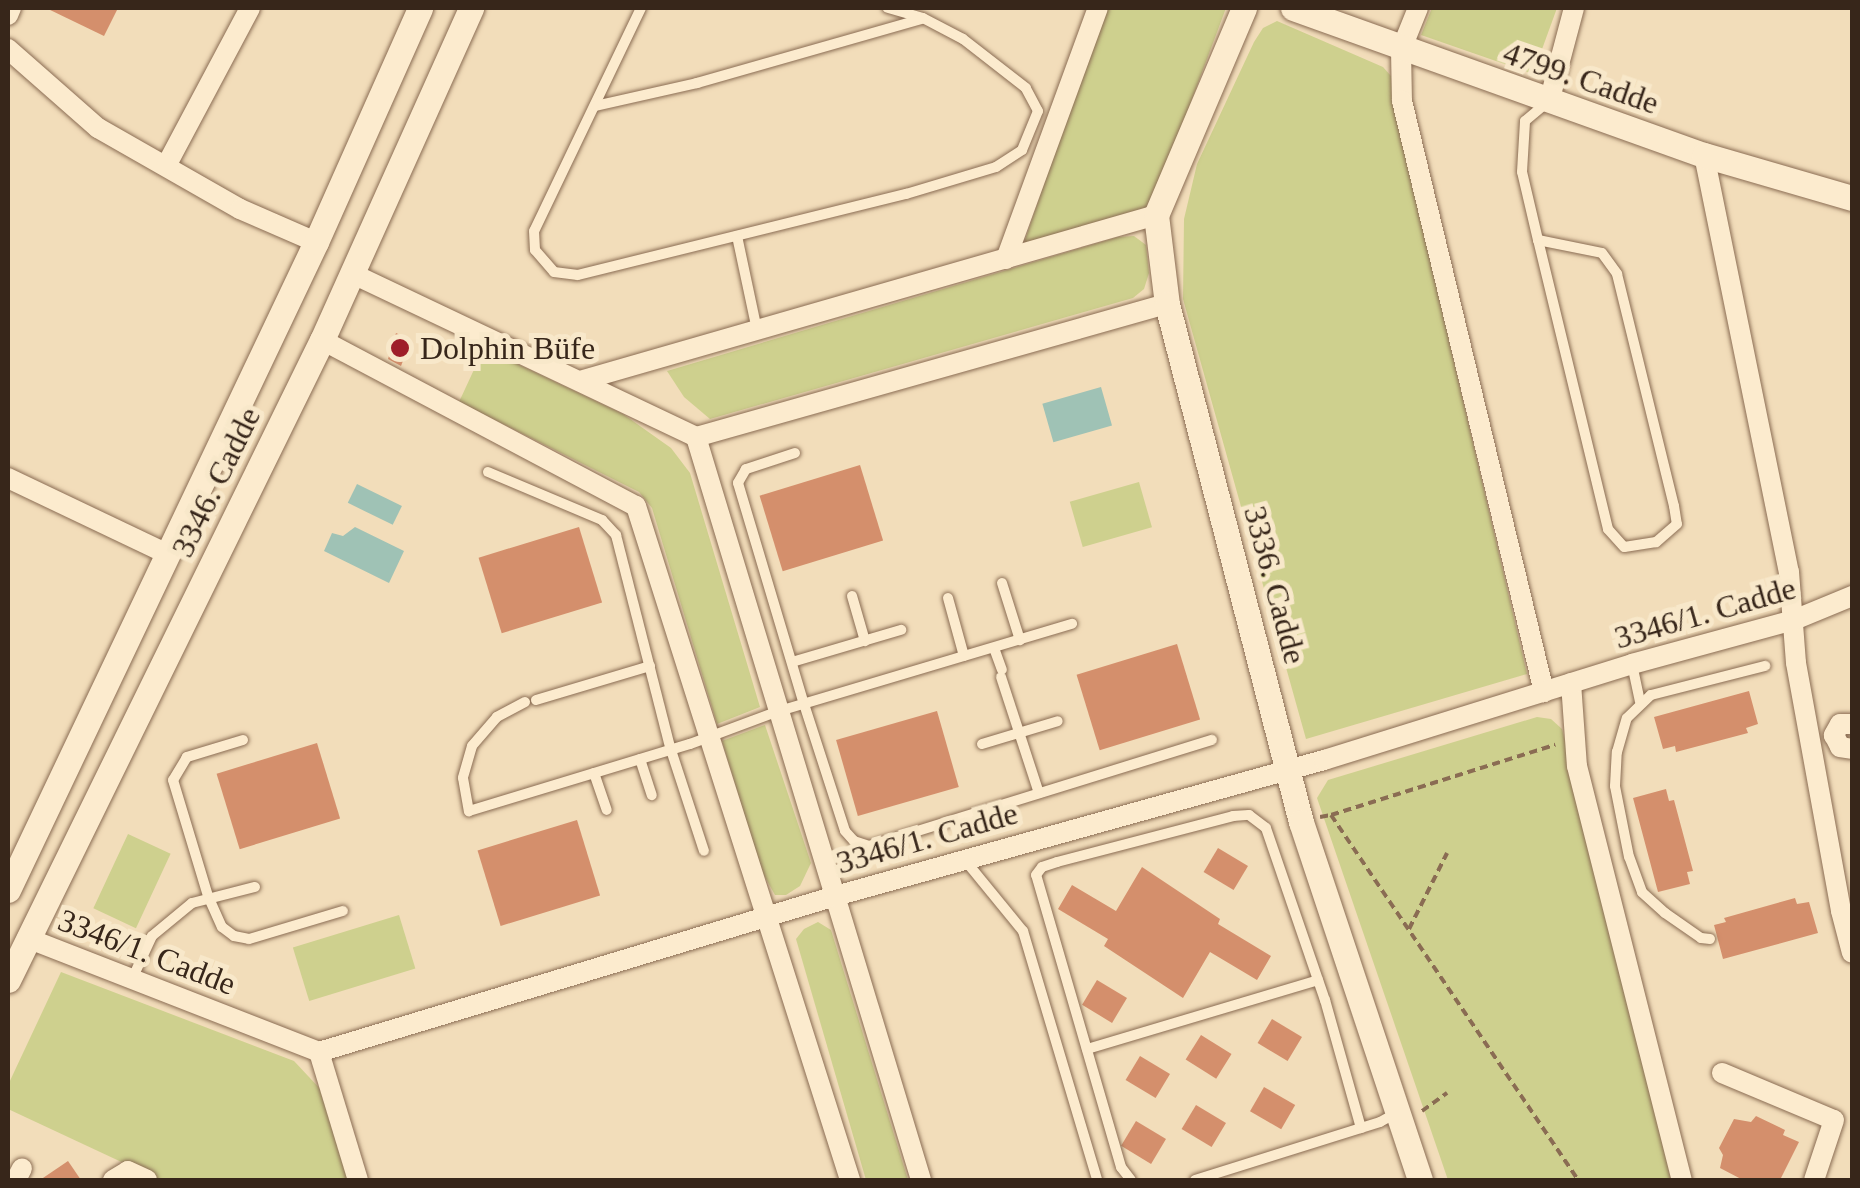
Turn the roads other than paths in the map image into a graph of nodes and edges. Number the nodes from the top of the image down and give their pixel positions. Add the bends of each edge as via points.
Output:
1 (11, 8) edge
2 (250, 8) edge
3 (420, 8) edge
4 (472, 8) edge
5 (641, 8) edge
6 (887, 8) edge
7 (1098, 8) edge
8 (1244, 8) edge
9 (1292, 8) edge
10 (1418, 8) edge
11 (1574, 8) edge
12 (8, 15) edge
13 (922, 18) junction
14 (8, 49) edge
15 (1401, 50) junction
16 (1548, 102) junction
17 (594, 106) junction
18 (1704, 155) junction
19 (166, 166) junction
20 (1852, 198) edge
21 (1156, 215) junction
22 (737, 236) junction
23 (1538, 240) junction
24 (316, 242) junction
25 (1006, 259) junction
26 (353, 274) junction
27 (1167, 304) junction
28 (757, 330) junction
29 (322, 340) junction
30 (582, 380) junction
31 (696, 437) junction
32 (795, 453) dead end
33 (488, 472) dead end
34 (8, 478) edge
35 (167, 554) junction
36 (1002, 582) dead end
37 (852, 596) dead end
38 (1852, 596) edge
39 (948, 598) dead end
40 (1794, 620) junction
41 (1072, 624) dead end
42 (901, 630) dead end
43 (865, 640) junction
44 (1020, 640) junction
45 (994, 648) junction
46 (964, 656) junction
47 (792, 662) junction
48 (1632, 664) junction
49 (650, 666) junction
50 (1765, 666) dead end
51 (1572, 684) junction
52 (1544, 692) junction
53 (1640, 701) junction
54 (804, 704) junction
55 (776, 712) junction
56 (1058, 720) dead end
57 (1852, 724) edge
58 (1019, 732) junction
59 (709, 737) junction
60 (243, 740) dead end
61 (1212, 740) dead end
62 (982, 744) dead end
63 (671, 750) junction
64 (1852, 750) edge
65 (640, 759) junction
66 (1289, 768) junction
67 (594, 773) junction
68 (1038, 794) junction
69 (652, 796) dead end
70 (606, 810) dead end
71 (704, 851) dead end
72 (963, 858) junction
73 (256, 887) dead end
74 (8, 890) edge
75 (208, 896) junction
76 (832, 896) junction
77 (342, 911) dead end
78 (770, 917) junction
79 (27, 938) junction
80 (1710, 939) dead end
81 (1852, 953) edge
82 (132, 978) junction
83 (8, 980) edge
84 (1318, 980) junction
85 (1087, 1049) junction
86 (319, 1052) junction
87 (1722, 1073) dead end
88 (1401, 1118) junction
89 (1361, 1128) junction
90 (113, 1180) edge
91 (148, 1180) edge
92 (358, 1180) edge
93 (850, 1180) edge
94 (921, 1180) edge
95 (1096, 1180) edge
96 (1131, 1180) edge
97 (1195, 1180) edge
98 (1420, 1180) edge
99 (1682, 1180) edge
100 (1814, 1180) edge

1 - 12 street
2 - 19 street
3 - 24 street, 3346. Cadde
4 - 26 street, 3346. Cadde
5 - 17 lane
6 - 13 lane
7 - 25 street
8 - 21 street
9 - 15 street, 4799. Cadde
10 - 15 street
11 - 16 street
13 - 17 lane
13 - 22 lane via 963,39 1026,88 1038,110 1022,150 996,167 942,184
14 - 19 street via 98,128
15 - 16 street, 4799. Cadde
15 - 52 street via 1402,100
16 - 18 street, 4799. Cadde
16 - 23 lane via 1524,120 1520,151
17 - 22 lane via 534,232 540,262 578,275
18 - 20 street, 4799. Cadde
18 - 40 street via 1790,572
19 - 24 street
21 - 25 street
21 - 27 street, 3336. Cadde
22 - 28 lane
23 - 23 lane via 1608,529 1624,547 1656,542 1677,524 1618,274 1602,254
24 - 35 street, 3346. Cadde
25 - 28 street
26 - 29 street, 3346. Cadde
26 - 30 street
27 - 31 street
27 - 66 street, 3336. Cadde
28 - 30 street
29 - 59 street via 636,506
29 - 79 street, 3346. Cadde
30 - 31 street
31 - 55 street
32 - 47 lane via 746,469 738,484
33 - 49 lane via 613,529
34 - 35 street
35 - 74 street, 3346. Cadde
36 - 44 lane
37 - 43 lane
38 - 40 street, 3346/1. Cadde
39 - 46 lane
40 - 48 street, 3346/1. Cadde
40 - 81 street
41 - 44 lane
42 - 43 lane
43 - 47 lane
44 - 45 lane
45 - 46 lane
45 - 58 lane
46 - 54 lane
47 - 54 lane
48 - 51 street, 3346/1. Cadde
48 - 53 lane
49 - 63 lane
49 - 67 lane via 530,701 487,725 462,778 469,811
50 - 53 lane
51 - 52 street, 3346/1. Cadde
51 - 99 street via 1574,738
52 - 66 street, 3346/1. Cadde
53 - 80 lane via 1626,718 1615,769 1629,857 1642,892
54 - 55 lane
54 - 68 lane via 845,831 861,844
55 - 59 lane
55 - 76 street
56 - 58 lane
57 - 64 street via 1838,725 1834,737
58 - 62 lane
58 - 68 lane
59 - 63 lane
59 - 78 street
60 - 75 lane via 187,757 174,780
61 - 68 lane
63 - 65 lane
63 - 71 lane
65 - 67 lane
65 - 69 lane
66 - 72 street, 3346/1. Cadde
66 - 88 street, 3336. Cadde via 1301,822
67 - 70 lane
72 - 76 street, 3346/1. Cadde
72 - 95 lane via 1023,931
73 - 75 lane
75 - 77 lane via 222,927 241,939
75 - 82 lane via 152,936
76 - 78 street, 3346/1. Cadde
76 - 94 street
78 - 86 street, 3346/1. Cadde
78 - 93 street
79 - 82 street, 3346/1. Cadde
79 - 83 street, 3346. Cadde
82 - 86 street, 3346/1. Cadde
84 - 85 lane
84 - 85 lane via 1266,828 1249,814 1057,862 1036,875
84 - 89 lane
85 - 96 lane
86 - 92 street
87 - 100 street via 1834,1120
88 - 89 lane
88 - 98 street, 3336. Cadde
89 - 97 lane
90 - 91 street via 128,1171

